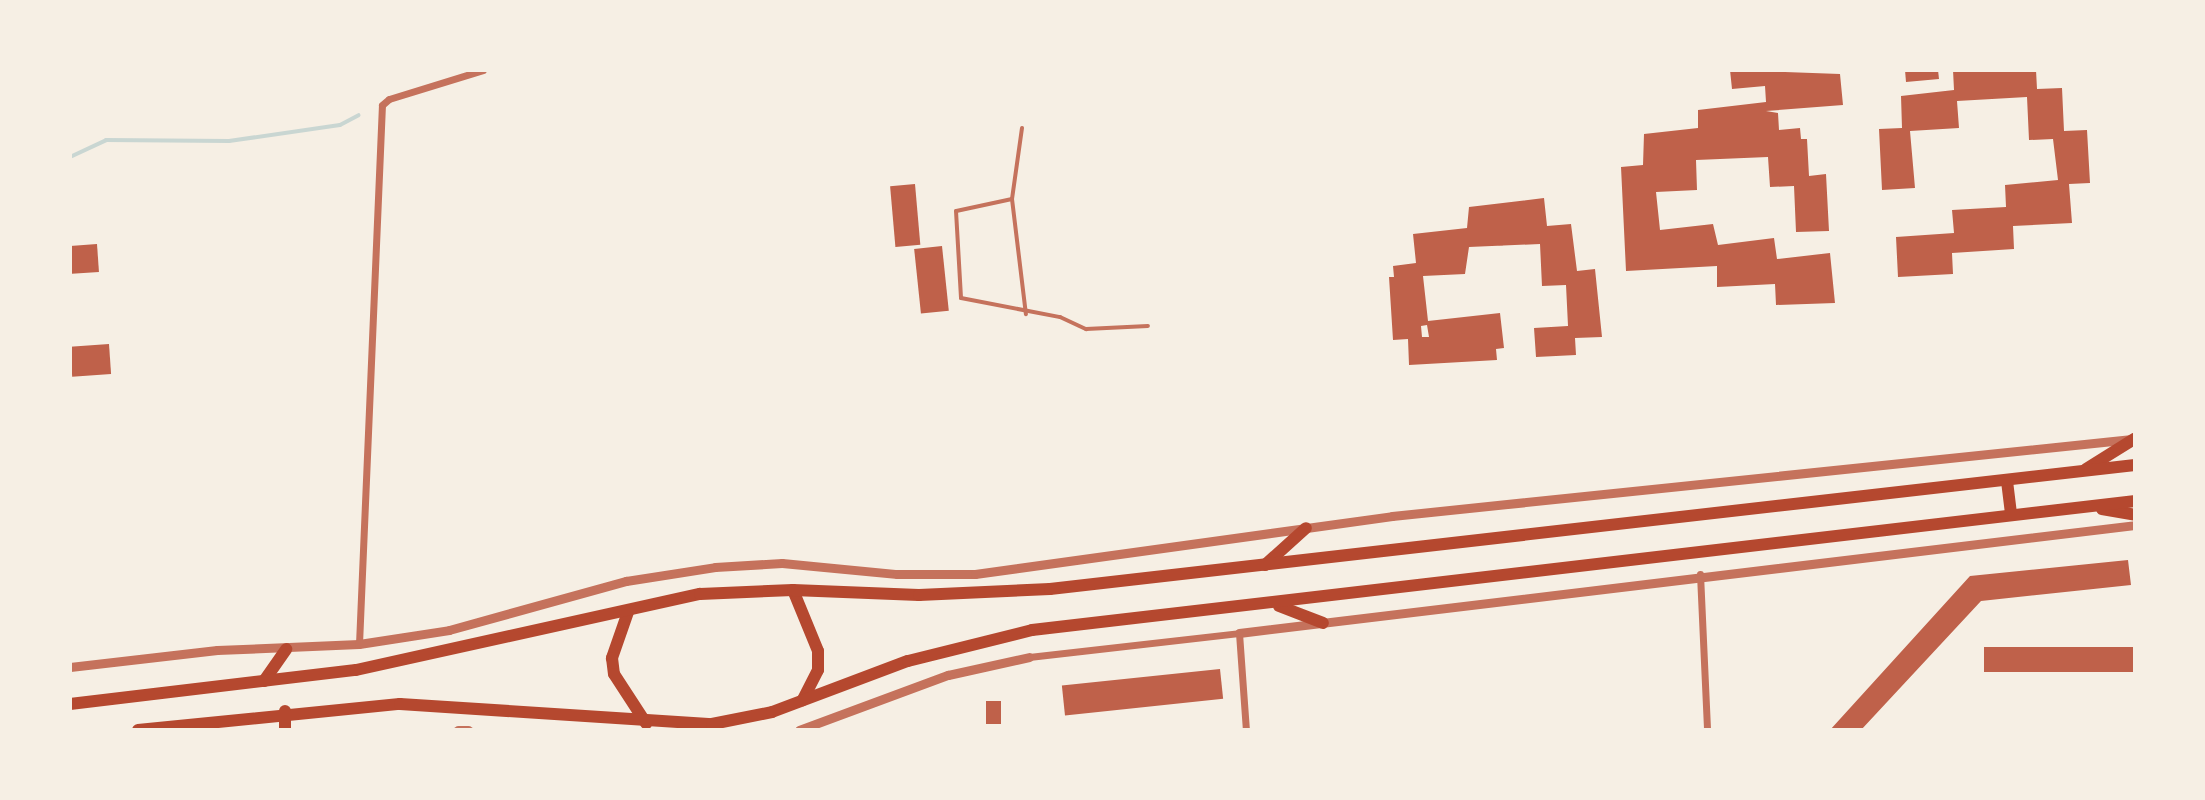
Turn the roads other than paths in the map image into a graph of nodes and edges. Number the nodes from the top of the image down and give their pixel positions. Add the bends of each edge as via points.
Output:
1 (483, 70) edge
2 (1022, 128) dead end
3 (1012, 199) junction
4 (1026, 314) junction
5 (1148, 326) dead end
6 (2135, 439) edge
7 (2135, 465) edge
8 (2084, 471) junction
9 (2007, 481) junction
10 (2135, 501) edge
11 (2091, 507) junction
12 (2011, 515) junction
13 (2135, 515) edge
14 (2135, 525) edge
15 (1306, 528) junction
16 (1265, 565) junction
17 (1700, 574) junction
18 (793, 590) junction
19 (1276, 605) junction
20 (628, 612) junction
21 (1323, 623) junction
22 (1239, 633) junction
23 (359, 644) junction
24 (286, 649) junction
25 (1029, 657) joint
26 (70, 667) edge
27 (264, 681) junction
28 (803, 700) junction
29 (70, 704) edge
30 (285, 711) junction
31 (646, 723) junction
32 (138, 730) edge
33 (285, 730) edge
34 (458, 730) edge
35 (468, 730) edge
36 (799, 730) edge
37 (1246, 730) edge
38 (1707, 730) edge

1 - 23 street via 382,105
2 - 3 lane
3 - 4 lane
3 - 4 lane via 956,211 961,298
4 - 5 lane via 1060,317 1086,329
6 - 8 highway
6 - 15 street
7 - 8 highway
8 - 9 highway
9 - 12 highway
9 - 16 highway
10 - 11 highway
11 - 12 highway
11 - 13 highway
12 - 19 highway
14 - 17 street
15 - 16 highway
15 - 23 street via 975,574 897,574 782,563 715,567 626,581 449,630
16 - 18 highway via 968,594
17 - 21 street
17 - 38 street
18 - 20 highway via 700,594
18 - 28 highway via 818,651 818,670
19 - 21 highway
19 - 28 highway via 1032,630 908,661
20 - 27 highway via 356,670
20 - 31 highway via 612,658 614,674
21 - 22 street
22 - 25 street
22 - 37 street
23 - 24 street
24 - 26 street via 217,650
24 - 27 highway
25 - 36 street via 948,675
27 - 29 highway
28 - 31 highway via 712,724
30 - 31 highway via 468,704
30 - 32 highway
30 - 33 highway
34 - 35 street

